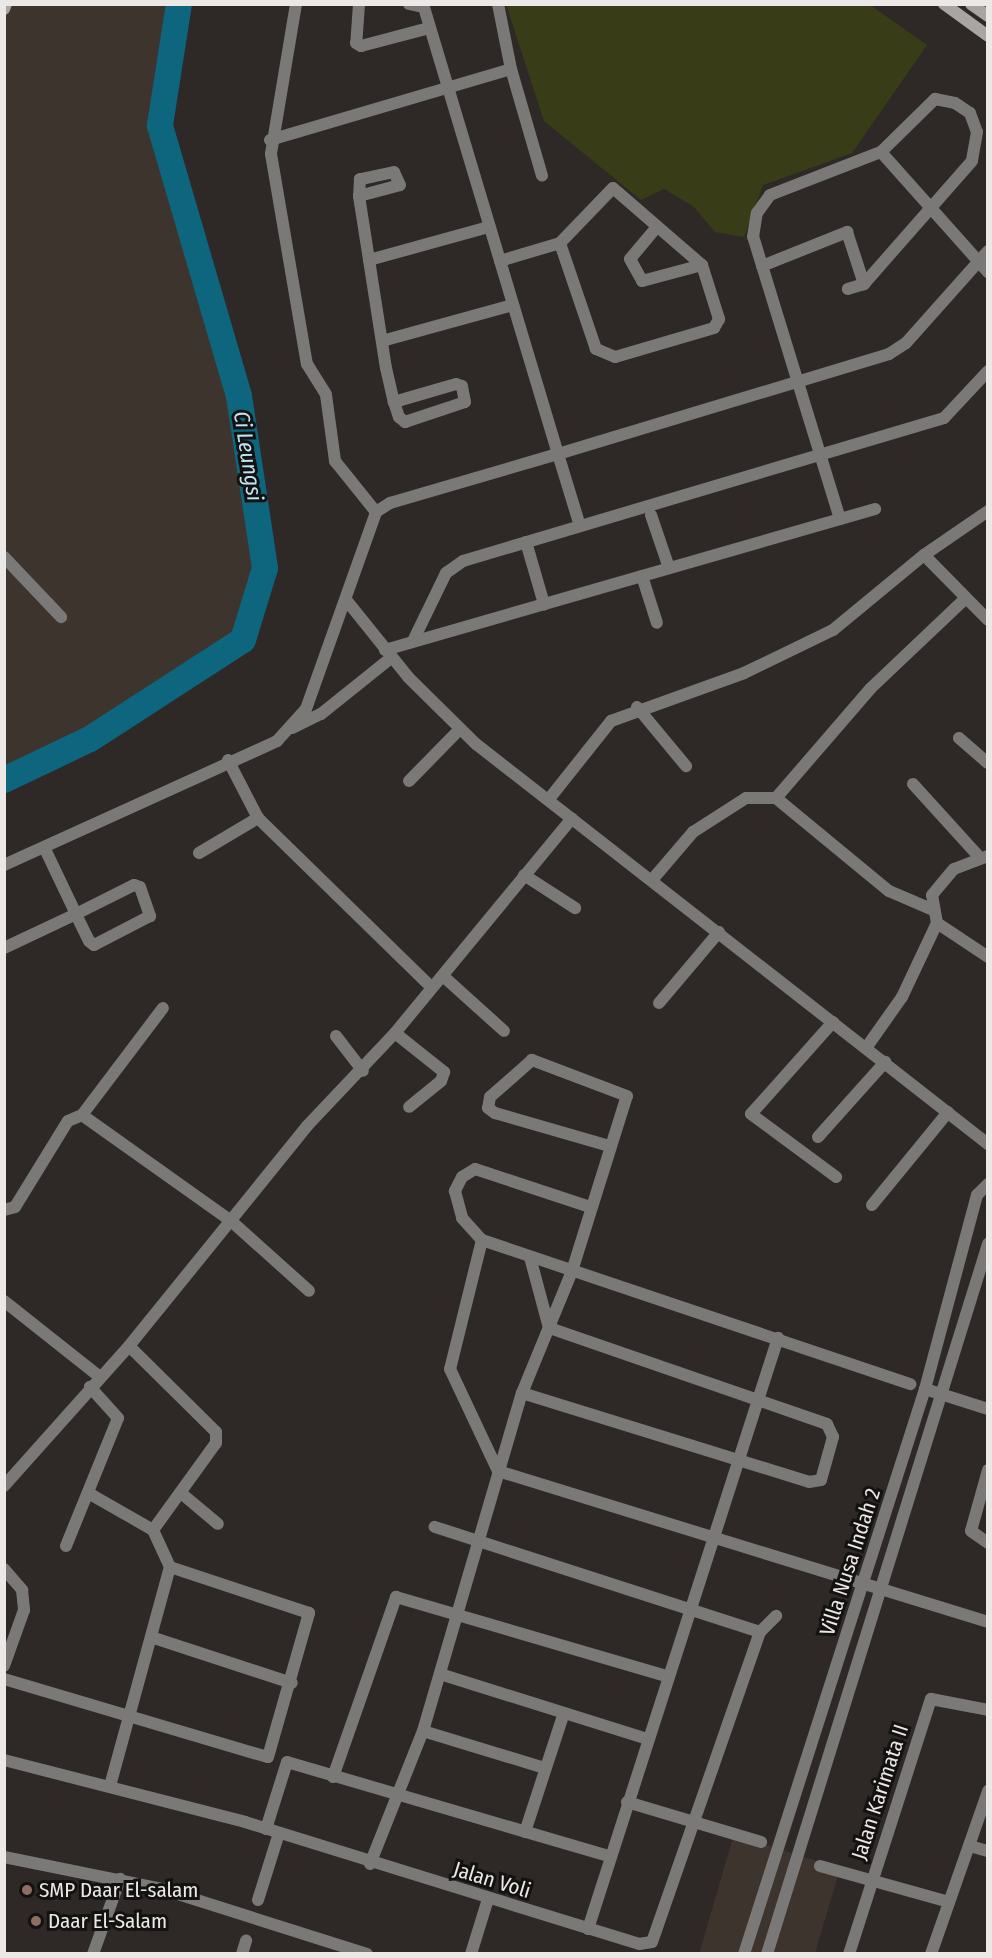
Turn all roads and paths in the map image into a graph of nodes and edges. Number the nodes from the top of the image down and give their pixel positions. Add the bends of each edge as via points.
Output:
1 (6, 4) edge
2 (296, 4) edge
3 (359, 4) edge
4 (409, 4) edge
5 (498, 4) edge
6 (944, 4) edge
7 (971, 4) edge
8 (423, 6) edge
9 (4, 9) edge
10 (960, 9) edge
11 (987, 16) edge
12 (429, 28) junction
13 (987, 36) edge
14 (511, 69) junction
15 (447, 88) junction
16 (270, 140) junction
17 (881, 152) junction
18 (542, 176) dead end
19 (359, 196) dead end
20 (930, 212) junction
21 (489, 227) junction
22 (656, 228) junction
23 (560, 243) junction
24 (987, 251) edge
25 (369, 260) junction
26 (500, 261) junction
27 (977, 263) junction
28 (702, 265) junction
29 (762, 266) junction
30 (987, 272) edge
31 (864, 284) junction
32 (848, 289) dead end
33 (513, 305) junction
34 (382, 341) junction
35 (987, 371) edge
36 (798, 381) junction
37 (394, 402) junction
38 (820, 453) junction
39 (558, 454) junction
40 (875, 509) dead end
41 (987, 511) edge
42 (376, 512) junction
43 (651, 515) dead end
44 (840, 519) junction
45 (580, 526) junction
46 (526, 542) junction
47 (924, 555) junction
48 (4, 557) edge
49 (669, 568) junction
50 (642, 576) junction
51 (966, 598) junction
52 (347, 601) junction
53 (544, 604) junction
54 (61, 616) dead end
55 (987, 620) edge
56 (657, 623) dead end
57 (413, 641) junction
58 (388, 654) junction
59 (637, 707) junction
60 (292, 728) junction
61 (460, 729) junction
62 (959, 738) dead end
63 (228, 760) junction
64 (987, 763) edge
65 (686, 766) dead end
66 (409, 781) dead end
67 (913, 784) dead end
68 (777, 798) junction
69 (549, 799) junction
70 (258, 818) junction
71 (572, 818) junction
72 (44, 847) junction
73 (199, 853) dead end
74 (984, 857) edge
75 (4, 866) edge
76 (524, 875) junction
77 (652, 880) junction
78 (575, 908) dead end
79 (931, 909) junction
80 (76, 914) junction
81 (937, 923) junction
82 (719, 932) junction
83 (4, 948) edge
84 (987, 957) edge
85 (442, 976) junction
86 (432, 988) junction
87 (659, 1003) dead end
88 (163, 1008) dead end
89 (833, 1022) junction
90 (504, 1031) dead end
91 (395, 1033) junction
92 (336, 1036) dead end
93 (866, 1047) junction
94 (885, 1062) junction
95 (363, 1071) junction
96 (410, 1107) dead end
97 (948, 1112) junction
98 (82, 1115) junction
99 (818, 1137) dead end
100 (987, 1144) edge
101 (609, 1146) junction
102 (836, 1177) dead end
103 (987, 1184) edge
104 (872, 1205) dead end
105 (590, 1207) junction
106 (4, 1210) edge
107 (230, 1220) junction
108 (482, 1240) junction
109 (987, 1244) edge
110 (530, 1257) junction
111 (572, 1271) junction
112 (309, 1291) dead end
113 (4, 1301) edge
114 (549, 1328) junction
115 (778, 1338) junction
116 (129, 1346) junction
117 (100, 1377) junction
118 (910, 1384) dead end
119 (90, 1387) junction
120 (925, 1389) junction
121 (522, 1393) junction
122 (944, 1396) junction
123 (756, 1401) junction
124 (987, 1409) edge
125 (737, 1461) junction
126 (987, 1470) edge
127 (498, 1471) junction
128 (4, 1486) edge
129 (181, 1493) junction
130 (90, 1494) junction
131 (218, 1524) dead end
132 (435, 1527) dead end
133 (153, 1530) junction
134 (713, 1536) junction
135 (987, 1543) edge
136 (475, 1544) junction
137 (66, 1546) dead end
138 (170, 1567) junction
139 (4, 1569) edge
140 (864, 1582) junction
141 (882, 1588) junction
142 (457, 1613) junction
143 (688, 1613) junction
144 (776, 1616) dead end
145 (987, 1622) edge
146 (760, 1632) junction
147 (151, 1637) junction
148 (4, 1666) edge
149 (440, 1674) junction
150 (666, 1676) junction
151 (4, 1679) edge
152 (292, 1683) junction
153 (987, 1710) edge
154 (564, 1713) junction
155 (129, 1715) junction
156 (423, 1731) junction
157 (647, 1739) junction
158 (4, 1760) edge
159 (545, 1768) junction
160 (333, 1777) junction
161 (110, 1786) junction
162 (987, 1791) edge
163 (398, 1797) junction
164 (627, 1802) junction
165 (698, 1822) junction
166 (266, 1829) junction
167 (525, 1832) junction
168 (279, 1833) junction
169 (761, 1842) dead end
170 (970, 1846) junction
171 (987, 1851) edge
172 (4, 1857) edge
173 (609, 1857) junction
174 (370, 1864) junction
175 (820, 1866) dead end
176 (120, 1879) junction
177 (872, 1881) junction
178 (488, 1899) junction
179 (258, 1900) dead end
180 (949, 1902) junction
181 (588, 1929) junction
182 (246, 1941) dead end
183 (93, 1953) edge
184 (242, 1953) edge
185 (367, 1953) edge
186 (471, 1953) edge
187 (744, 1953) edge
188 (768, 1953) edge
189 (849, 1953) edge
190 (931, 1953) edge

1 - 9 main road
2 - 16 street
3 - 12 street via 356,43 361,46
4 - 8 street
5 - 14 street
6 - 10 main road
7 - 11 main road
8 - 12 street
10 - 13 main road
12 - 15 street
14 - 15 street
14 - 18 street
15 - 16 street
15 - 21 street
16 - 42 street via 307,364 326,395 335,461
17 - 20 street
17 - 20 street via 935,99 970,113 977,132 972,161
17 - 29 street via 770,195 757,213 753,237
19 - 25 street
20 - 27 street
20 - 31 street
21 - 25 street
21 - 26 street
22 - 23 street via 613,188
22 - 28 street
22 - 28 street via 630,258 642,281
23 - 26 street
23 - 28 street via 591,342 608,357 714,328 719,318
24 - 27 street
25 - 34 street
26 - 33 street
27 - 30 street
27 - 36 street via 906,343 889,354
29 - 31 street via 847,232
29 - 36 street
31 - 32 street
33 - 34 street
33 - 39 street
34 - 37 street
35 - 38 street via 944,418
36 - 38 street
36 - 39 street
37 - 37 street via 405,422 465,402 462,386 456,384
38 - 44 street
38 - 45 street
39 - 42 street via 422,493
39 - 45 street
40 - 44 street
41 - 47 street
42 - 52 street
43 - 49 street
44 - 49 street
45 - 46 street
46 - 53 street
46 - 57 street via 463,561 446,573
47 - 51 street
47 - 59 street via 833,630 744,673
48 - 54 street
49 - 50 street
50 - 53 street
50 - 56 street
51 - 55 street
51 - 68 street via 871,688
52 - 58 street
52 - 60 street via 306,709
53 - 57 street
57 - 58 street
58 - 60 street via 321,714
58 - 61 street
59 - 65 street
59 - 69 street via 600,731
60 - 63 street via 277,741
61 - 66 street
61 - 69 street
62 - 64 street
63 - 70 street
63 - 72 street
67 - 74 street
68 - 77 street via 746,798 693,832
68 - 79 street via 889,891
69 - 71 street
70 - 73 street
70 - 86 street
71 - 76 street
71 - 77 street
72 - 75 street
72 - 80 street
74 - 79 street via 954,869 932,895
76 - 78 street
76 - 85 street
77 - 82 street
79 - 81 street
80 - 80 street via 134,885 140,887 151,914 99,946 89,941
80 - 83 street
81 - 84 street
81 - 93 street via 902,998
82 - 87 street
82 - 89 street
85 - 86 street
85 - 90 street
86 - 91 street
88 - 98 street
89 - 93 street
89 - 102 street via 751,1114
91 - 95 street
91 - 96 street via 444,1072 441,1082
92 - 95 street
93 - 94 street
94 - 97 street
94 - 99 street
95 - 107 street via 307,1126
97 - 100 street
97 - 104 street
98 - 106 street via 68,1121 15,1207
98 - 107 street
101 - 101 street via 625,1091 532,1060 490,1096 488,1108 495,1113
101 - 105 street
103 - 120 street, Villa Nusa Indah 2 via 977,1195
105 - 108 street via 475,1169 462,1177 455,1191 462,1218
105 - 111 street
107 - 112 street
107 - 116 street
108 - 110 street
108 - 127 street via 450,1369
109 - 122 street, Villa Nusa Indah 2
110 - 111 street
110 - 114 street
111 - 114 street
111 - 115 street
113 - 117 street
114 - 121 street
114 - 123 street
115 - 118 street
115 - 123 street
116 - 117 street
116 - 129 street via 216,1432 216,1443
117 - 119 street
119 - 128 street
119 - 130 street via 118,1418
120 - 122 street
120 - 140 street, Villa Nusa Indah 2
121 - 125 street
121 - 127 street
122 - 124 street
122 - 141 street, Villa Nusa Indah 2
123 - 125 street
123 - 125 street via 830,1427 833,1437 821,1480 809,1482
125 - 134 street
126 - 135 street via 971,1531
127 - 134 street
127 - 136 street
129 - 131 street
129 - 133 street
130 - 133 street
130 - 137 street
132 - 136 street
133 - 138 street
134 - 140 street
134 - 143 street
136 - 142 street
136 - 143 street
138 - 147 street
138 - 152 street via 309,1613
139 - 148 street via 22,1590 24,1610
140 - 141 street
140 - 187 street, Villa Nusa Indah 2
141 - 145 street
141 - 188 street, Villa Nusa Indah 2
142 - 149 street
142 - 150 street
142 - 160 street via 399,1597 392,1600
143 - 146 street
143 - 150 street
144 - 146 street, Jalan Voli
146 - 165 street, Jalan Voli
147 - 152 street
147 - 155 street
149 - 154 street
149 - 156 street
150 - 157 street
151 - 155 street
152 - 155 street via 268,1757
153 - 177 street, Jalan Karimata II via 931,1699
154 - 157 street
154 - 159 street
155 - 161 street
156 - 159 street
156 - 163 street
157 - 164 street
158 - 161 street, Jalan Voli
159 - 167 street
160 - 163 street
160 - 166 street via 287,1762
161 - 166 street, Jalan Voli
162 - 170 street
163 - 167 street
163 - 174 street
164 - 165 street
164 - 173 street
165 - 169 street
165 - 181 street, Jalan Voli via 657,1938 639,1944
166 - 168 street, Jalan Voli
167 - 173 street
168 - 174 street, Jalan Voli
168 - 179 street
170 - 171 street
170 - 180 street
172 - 176 street
173 - 181 street
174 - 178 street, Jalan Voli
175 - 177 street
176 - 183 street
176 - 185 street
177 - 180 street
177 - 189 street, Jalan Karimata II
178 - 181 street, Jalan Voli
178 - 186 street
180 - 190 street
182 - 184 street

